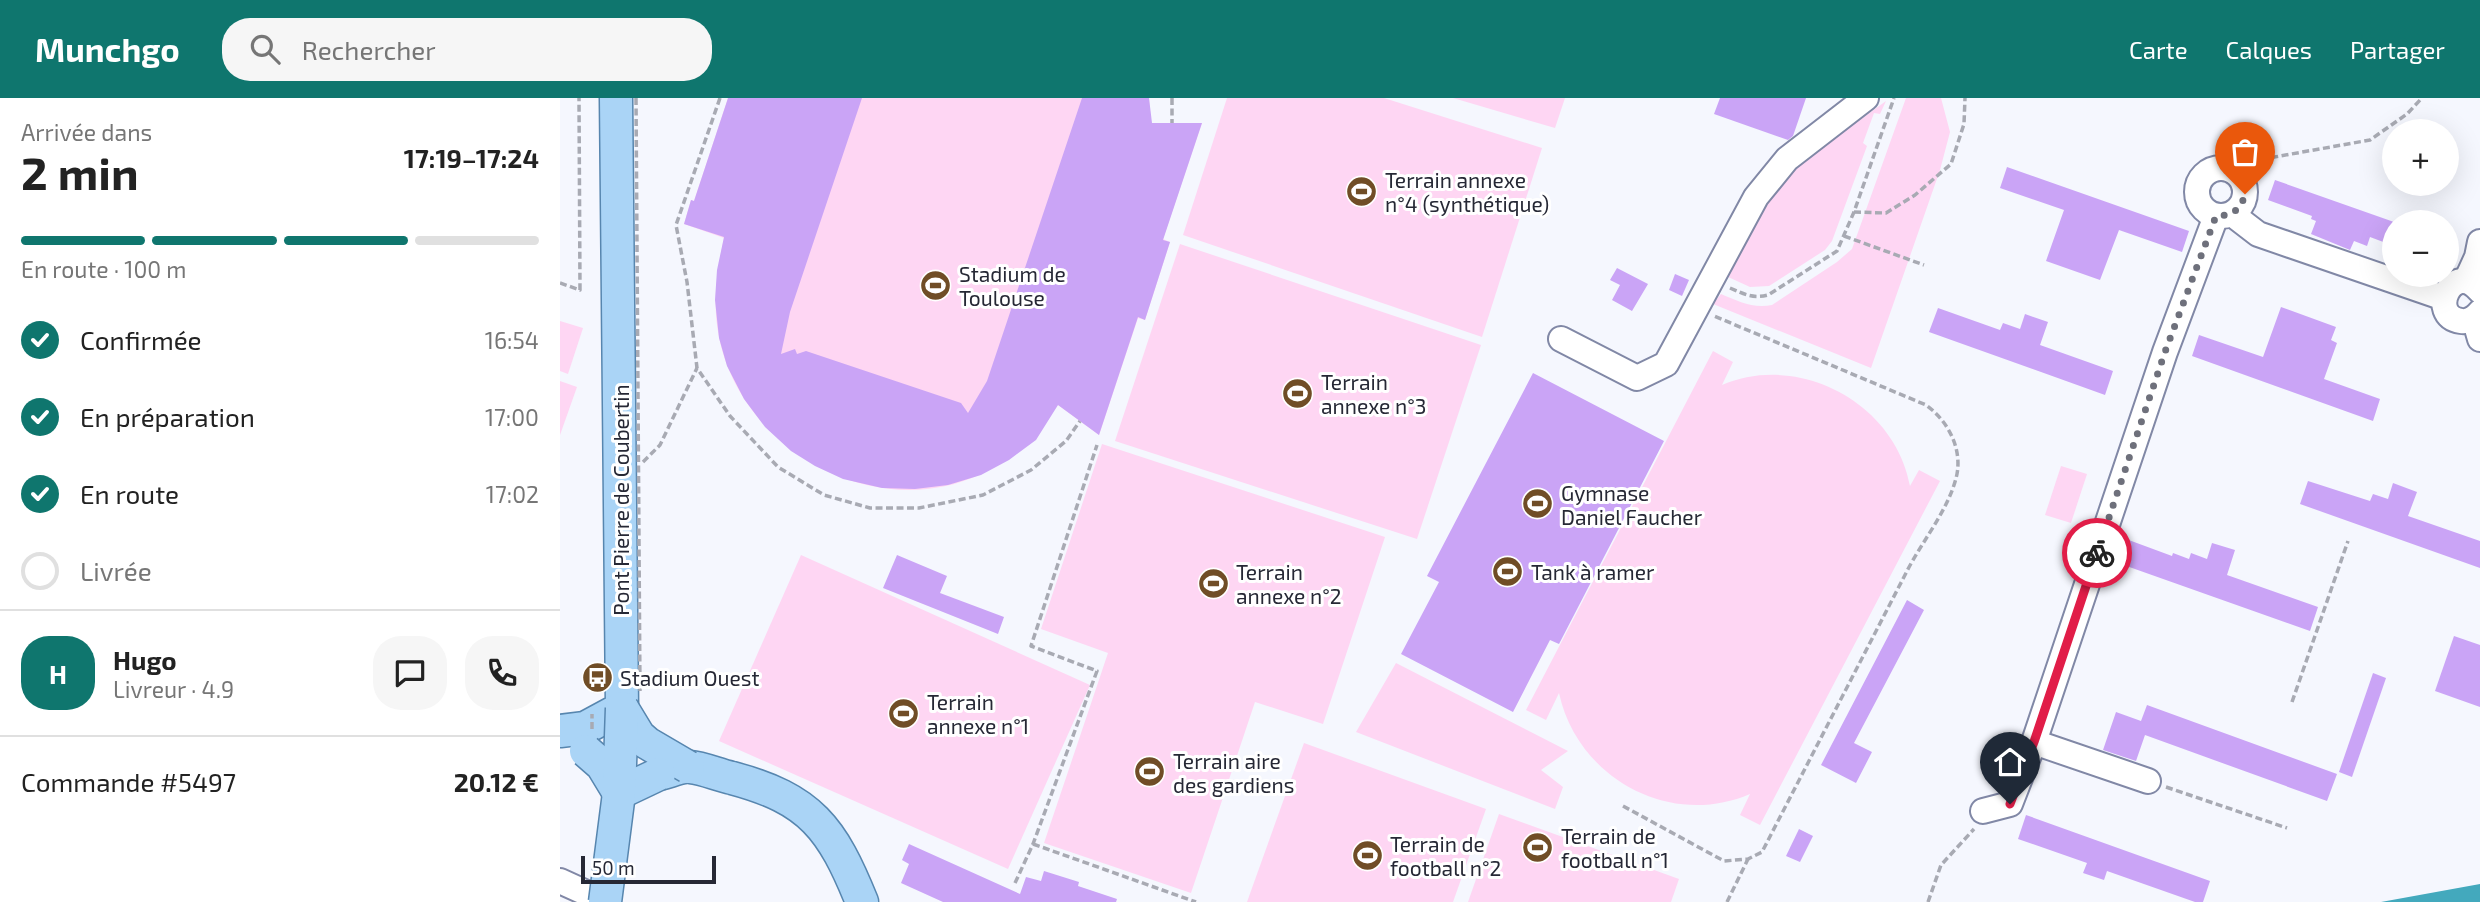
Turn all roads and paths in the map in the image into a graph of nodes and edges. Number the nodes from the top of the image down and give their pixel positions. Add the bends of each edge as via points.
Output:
1 (579, 98) edge
2 (617, 98) edge
3 (636, 98) edge
4 (720, 98) edge
5 (1171, 98) edge
6 (1866, 98) edge
7 (1894, 98) edge
8 (1965, 98) edge
9 (2422, 98) edge
10 (1172, 123) dead end
11 (2231, 169) junction
12 (1854, 212) junction
13 (2224, 215) junction
14 (1843, 236) junction
15 (2480, 242) edge
16 (1924, 265) dead end
17 (1712, 280) junction
18 (560, 283) edge
19 (2473, 286) edge
20 (2444, 298) junction
21 (1696, 308) junction
22 (2478, 323) edge
23 (1561, 339) dead end
24 (1080, 421) dead end
25 (1097, 445) dead end
26 (2348, 541) dead end
27 (629, 701) junction
28 (2292, 702) dead end
29 (560, 731) edge
30 (560, 740) edge
31 (2034, 742) junction
32 (688, 767) junction
33 (2148, 781) joint
34 (619, 793) junction
35 (1623, 806) dead end
36 (1983, 811) joint
37 (2287, 828) dead end
38 (1033, 844) junction
39 (1748, 859) junction
40 (560, 881) edge
41 (1015, 883) dead end
42 (607, 902) edge
43 (862, 902) edge
44 (1196, 902) edge
45 (1727, 902) edge
46 (1928, 902) edge

1 - 18 path via 580,289
2 - 27 main road, Pont Pierre de Coubertin
3 - 27 path, bridge
4 - 24 path via 676,225 697,368 730,416 778,467 824,495 870,508 919,508 983,495 1031,470 1066,441
5 - 10 path
6 - 17 street via 1787,159 1756,197
7 - 12 path
8 - 12 path via 1964,124 1951,164 1886,213
9 - 11 path via 2370,140 2252,161
11 - 13 street via 2245,185 2245,194 2239,209
11 - 13 street via 2211,170 2198,184 2200,202 2210,213
12 - 14 path
13 - 20 street via 2258,234
13 - 31 street via 2162,362
14 - 16 path
14 - 17 path via 1837,251 1768,295 1748,296
15 - 19 street
17 - 21 street
19 - 20 street via 2460,281
20 - 22 street via 2446,310 2455,319
21 - 23 street via 1666,364 1637,377
21 - 39 path via 1926,405 1949,427 1958,471 1949,498 1762,852
25 - 38 path via 1031,646 1097,671
26 - 28 path
27 - 29 main road, bridge via 585,727
27 - 32 main road, bridge via 639,736
27 - 34 main road, Pont Pierre de Coubertin, bridge
27 - 42 street via 628,777
30 - 34 main road, bridge via 586,751
31 - 33 street
31 - 36 street via 2010,804
32 - 34 main road, bridge via 652,776
32 - 43 main road via 772,790 796,802 831,838
33 - 37 path
34 - 42 main road, Pont Pierre de Coubertin, bridge
35 - 39 path via 1724,861
36 - 46 path via 1971,834 1941,865
38 - 41 path
38 - 44 path
39 - 45 path
40 - 42 street

